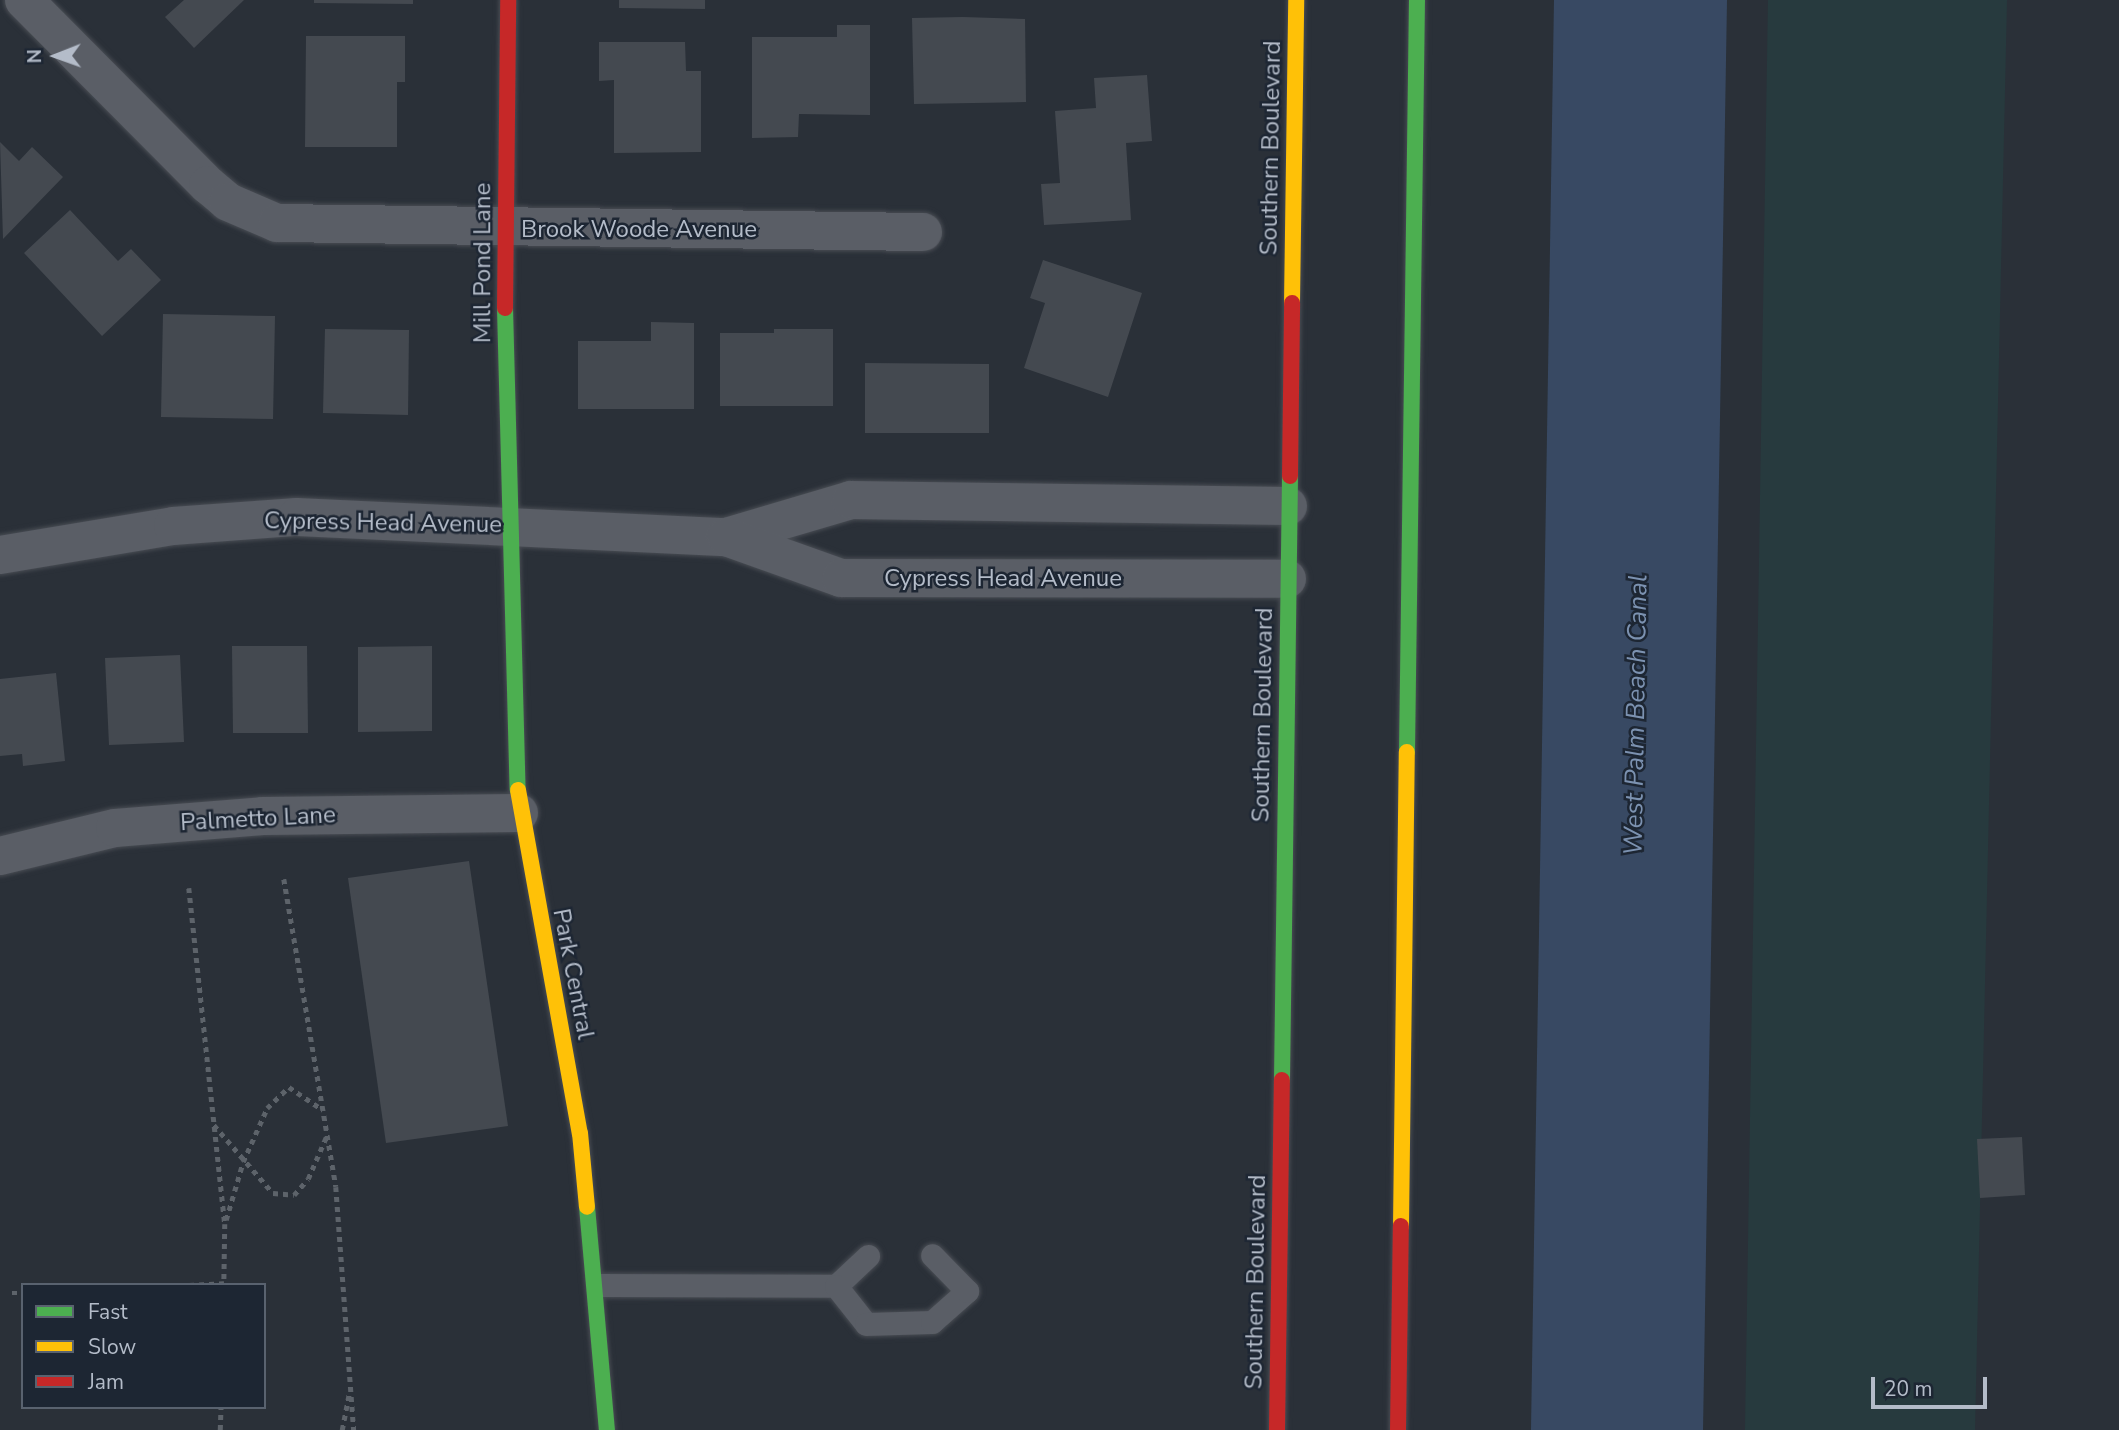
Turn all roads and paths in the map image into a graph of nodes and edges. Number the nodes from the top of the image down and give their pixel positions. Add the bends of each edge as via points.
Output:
1 (24, 0) edge
2 (508, 0) edge
3 (1296, 0) edge
4 (1417, 0) edge
5 (504, 229) junction
6 (923, 232) dead end
7 (1288, 506) junction
8 (508, 526) junction
9 (726, 537) junction
10 (0, 555) edge
11 (1287, 579) junction
12 (519, 813) junction
13 (0, 856) edge
14 (284, 879) dead end
15 (189, 888) dead end
16 (324, 1111) junction
17 (214, 1124) junction
18 (327, 1133) junction
19 (243, 1162) junction
20 (225, 1224) junction
21 (932, 1255) dead end
22 (868, 1256) dead end
23 (224, 1283) edge
24 (597, 1285) junction
25 (836, 1286) junction
26 (12, 1293) dead end
27 (21, 1293) edge
28 (350, 1386) junction
29 (221, 1409) edge
30 (221, 1429) edge
31 (342, 1430) edge
32 (354, 1430) edge
33 (607, 1430) edge
34 (1277, 1430) edge
35 (1398, 1430) edge

1 - 5 street, Brook Woode Avenue via 208,185 252,215 306,226
2 - 5 main road, Mill Pond Lane
3 - 7 main road, Southern Boulevard
4 - 35 main road
5 - 6 street, Brook Woode Avenue
5 - 8 main road, Mill Pond Lane
7 - 9 street, Cypress Head Avenue via 851,500
7 - 11 main road, Southern Boulevard
8 - 9 street, Cypress Head Avenue
8 - 10 street, Cypress Head Avenue via 297,517 173,526
8 - 12 main road, Park Central
9 - 11 street, Cypress Head Avenue via 841,578
11 - 34 main road, Southern Boulevard
12 - 13 street, Palmetto Lane via 263,816 115,828
12 - 24 main road, Park Central via 580,1133
14 - 16 path
15 - 17 path
16 - 18 path
16 - 19 path via 289,1087 267,1108
17 - 19 path
17 - 20 path
18 - 19 path via 308,1179 295,1195 273,1193
18 - 28 path via 336,1187
19 - 20 path
20 - 23 path
21 - 25 lane via 967,1291 932,1322 866,1324
22 - 25 lane
24 - 25 lane
24 - 33 main road, Park Central
26 - 27 path
28 - 31 path
28 - 32 path
29 - 30 path

